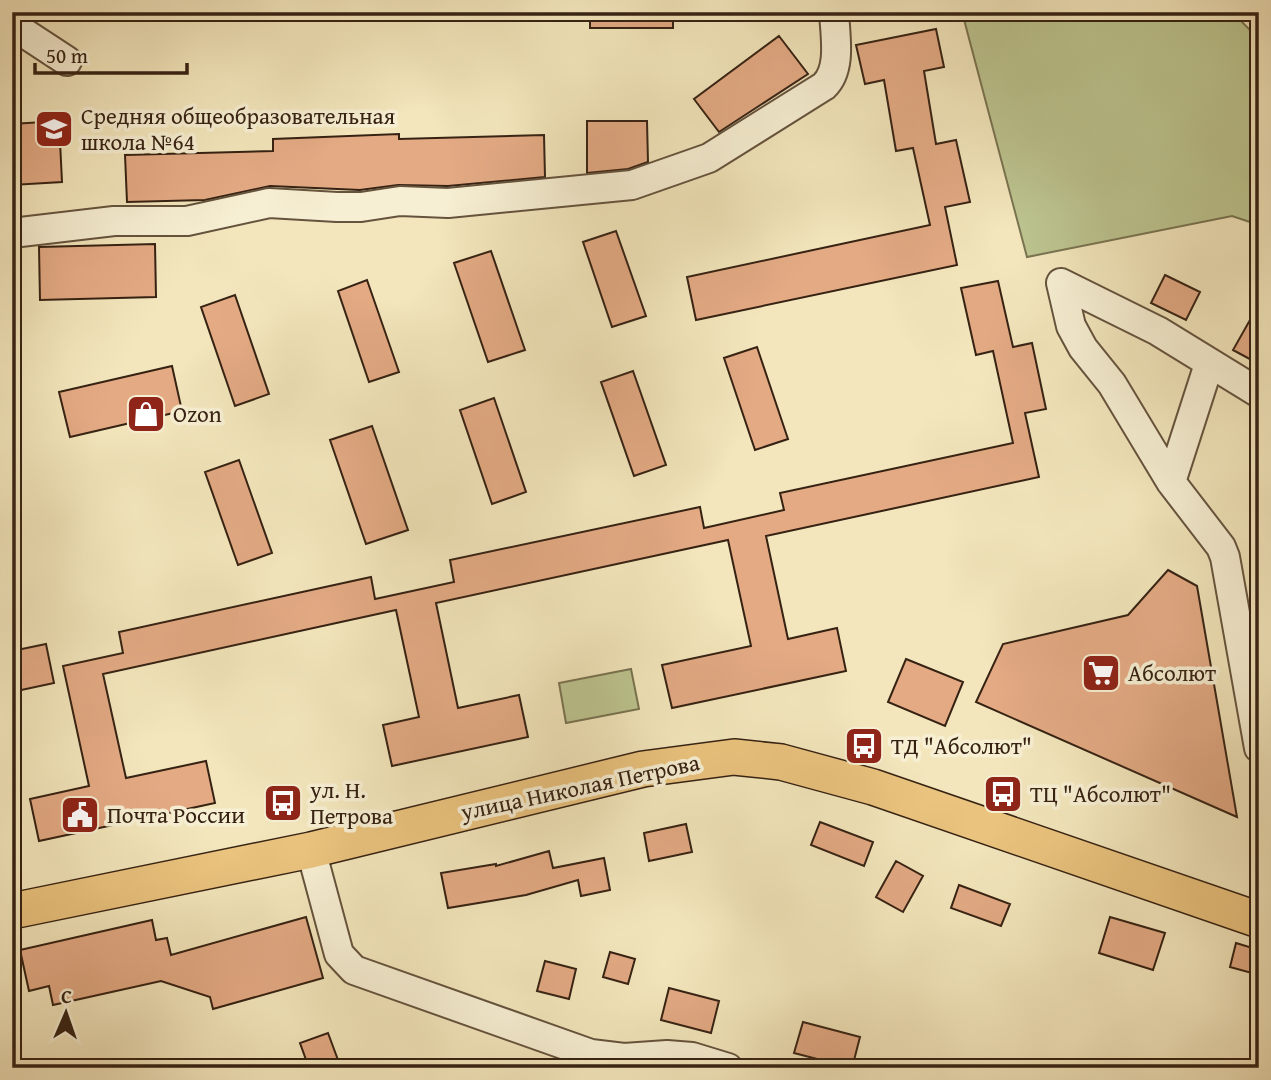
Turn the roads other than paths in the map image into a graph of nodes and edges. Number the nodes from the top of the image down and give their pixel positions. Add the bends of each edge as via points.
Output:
1 (834, 12) edge
2 (12, 25) edge
3 (67, 61) dead end
4 (12, 233) edge
5 (1209, 364) junction
6 (1259, 393) edge
7 (1171, 482) junction
8 (1259, 748) edge
9 (311, 850) junction
10 (12, 911) edge
11 (1259, 920) edge
12 (728, 1068) edge

1 - 4 street via 835,69 824,86 709,158 632,185 449,203 400,201 361,207 269,203 187,221 114,221
2 - 3 street
5 - 6 street
5 - 7 street
5 - 7 street via 1158,331 1062,283 1071,326 1083,348 1112,384
7 - 8 street via 1214,536 1225,558
9 - 10 main road, улица Николая Петрова
9 - 11 main road, улица Николая Петрова via 643,769 757,757 873,787
9 - 12 street via 339,954 354,970 591,1054 692,1057

